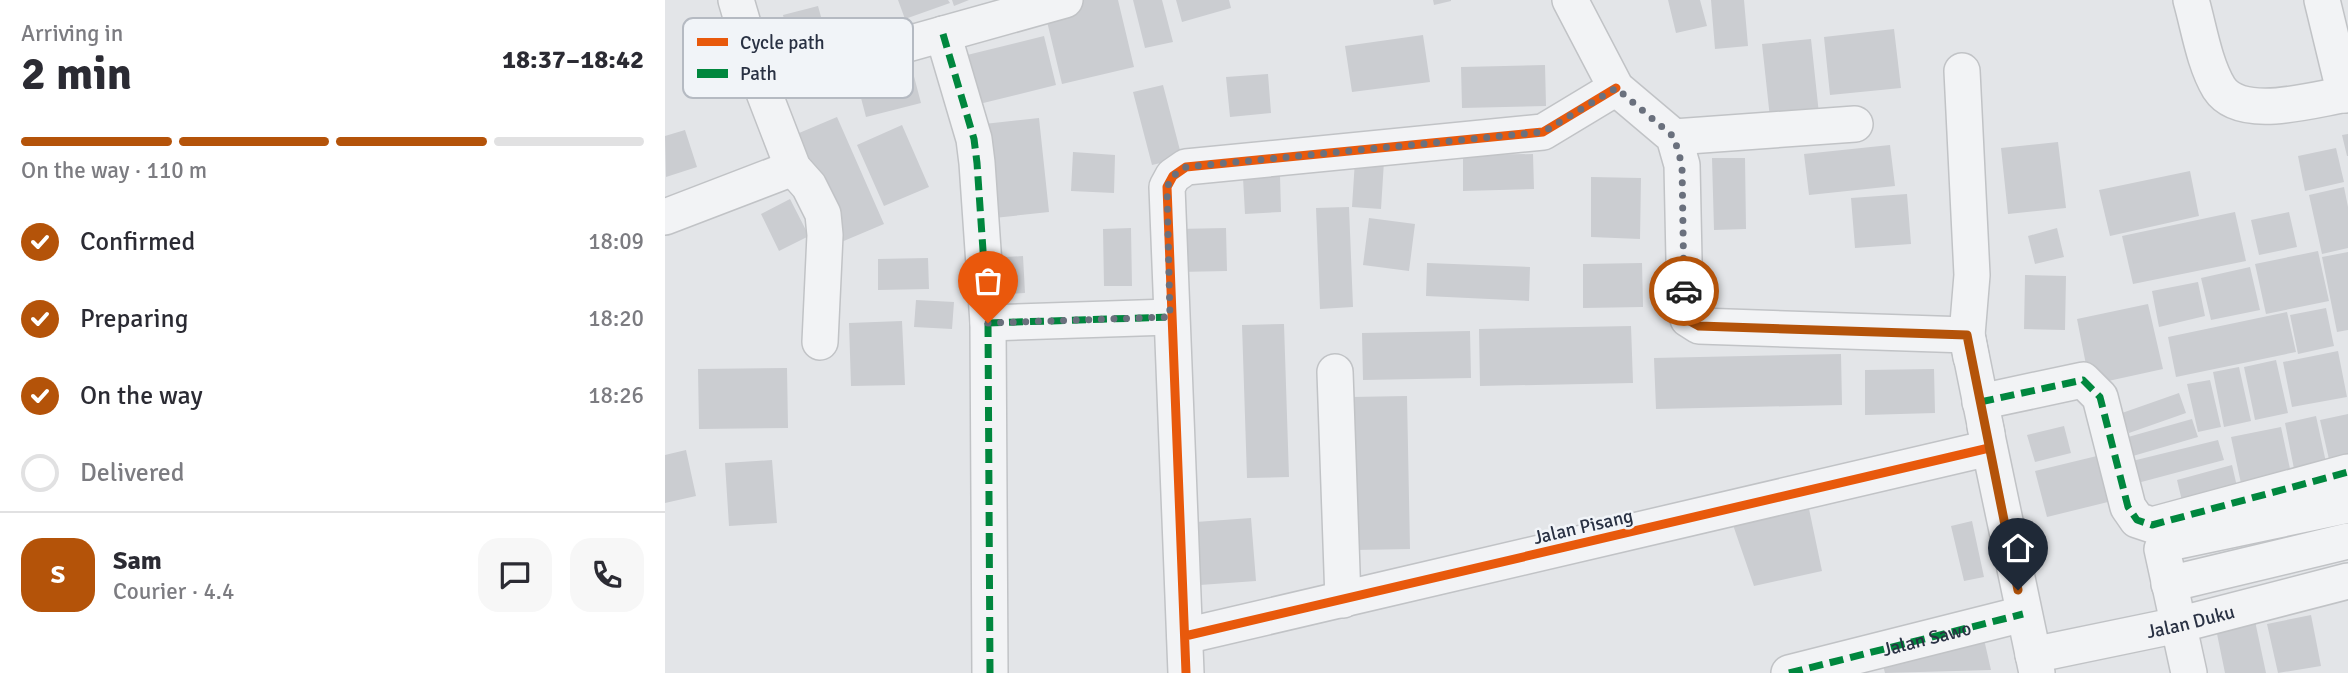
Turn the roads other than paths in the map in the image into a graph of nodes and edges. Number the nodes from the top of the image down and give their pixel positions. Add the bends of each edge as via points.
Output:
1 (736, 0) edge
2 (1065, 0) edge
3 (1570, 0) edge
4 (2191, 0) edge
5 (2322, 0) edge
6 (741, 18) edge
7 (943, 34) junction
8 (913, 42) edge
9 (1962, 71) dead end
10 (1616, 88) junction
11 (2347, 95) edge
12 (766, 98) edge
13 (1855, 124) dead end
14 (1674, 137) junction
15 (793, 168) junction
16 (665, 217) edge
17 (1170, 317) junction
18 (988, 323) junction
19 (1967, 335) junction
20 (820, 342) dead end
21 (1335, 372) dead end
22 (1985, 428) junction
23 (2309, 483) dead end
24 (2348, 505) edge
25 (2348, 541) edge
26 (2348, 581) edge
27 (2169, 584) junction
28 (1343, 600) junction
29 (2023, 614) junction
30 (2178, 625) junction
31 (1185, 636) junction
32 (2035, 664) edge
33 (990, 673) edge
34 (1186, 673) edge
35 (1789, 673) edge
36 (2189, 673) edge

1 - 6 street
2 - 7 street
3 - 10 street
4 - 11 street via 2212,74 2232,102 2253,108
5 - 11 street
7 - 8 street
7 - 18 street via 974,139
9 - 19 street via 1972,275
10 - 14 street
10 - 17 street via 1543,132 1186,167 1167,187
12 - 15 street
13 - 14 street
14 - 19 street via 1682,165 1688,320 1699,326
15 - 16 street
15 - 20 street via 819,202 825,225
17 - 18 street
17 - 31 street
18 - 33 street
19 - 22 street
21 - 28 street
22 - 23 street, Jalan Pisang via 2083,380 2100,397 2128,507 2137,520 2152,525
22 - 28 street, Jalan Pisang
22 - 29 street
24 - 27 street via 2174,542 2161,552
25 - 27 street
26 - 30 street, Jalan Duku
27 - 30 street
28 - 31 street, Jalan Pisang
29 - 32 street
29 - 35 street, Jalan Sawo
30 - 32 street, Jalan Duku
30 - 36 street
31 - 34 street

